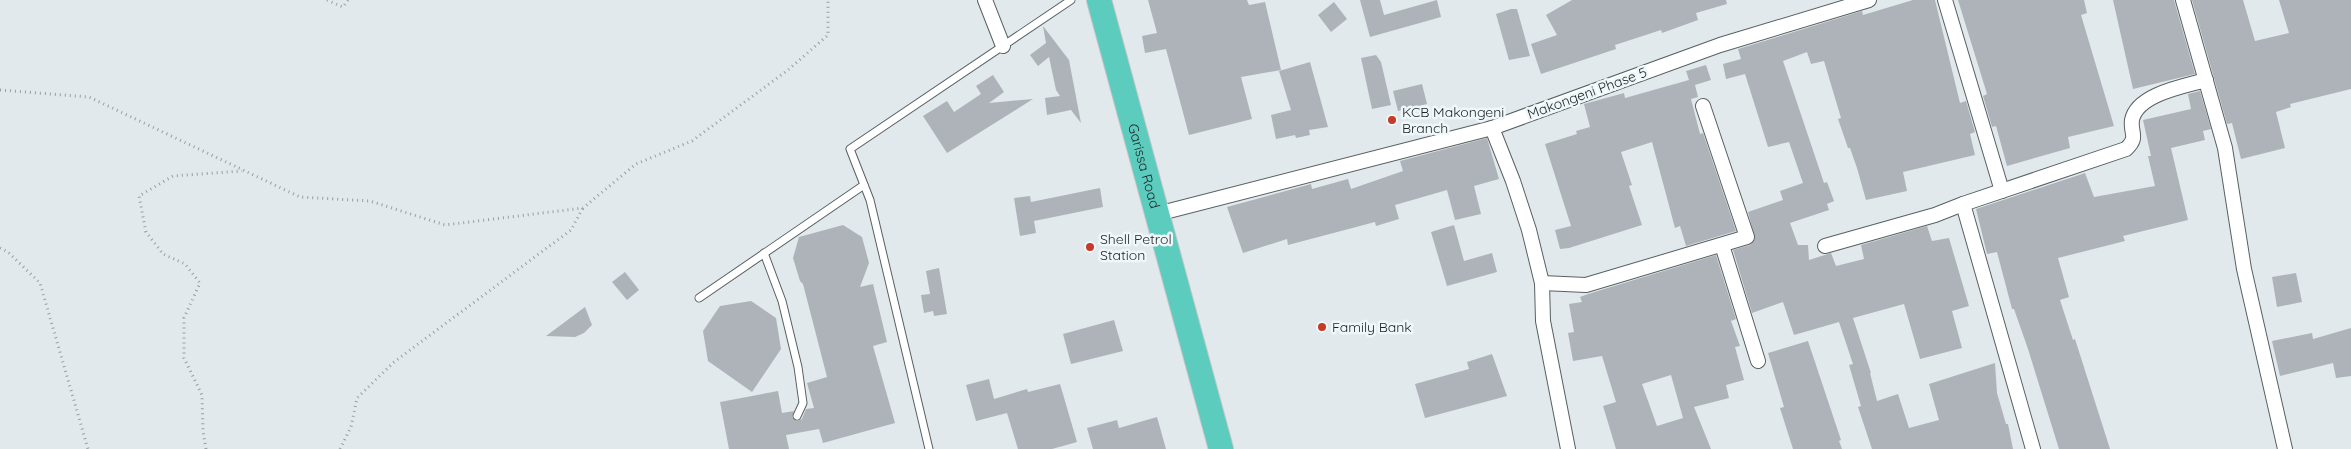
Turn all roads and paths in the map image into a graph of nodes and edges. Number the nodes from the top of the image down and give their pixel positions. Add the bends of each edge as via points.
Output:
1 (327, 0) edge
2 (348, 0) edge
3 (828, 0) edge
4 (985, 0) edge
5 (1071, 0) edge
6 (1099, 0) edge
7 (1869, 0) edge
8 (1945, 0) edge
9 (2183, 0) edge
10 (1003, 46) junction
11 (2206, 80) junction
12 (0, 90) edge
13 (1703, 106) dead end
14 (1492, 128) junction
15 (242, 171) junction
16 (864, 185) junction
17 (2002, 191) junction
18 (1963, 204) junction
19 (583, 208) junction
20 (1157, 214) junction
21 (1722, 245) junction
22 (1825, 246) dead end
23 (0, 248) edge
24 (764, 253) junction
25 (1542, 283) junction
26 (699, 298) dead end
27 (1758, 361) dead end
28 (797, 416) dead end
29 (88, 449) edge
30 (206, 449) edge
31 (340, 449) edge
32 (929, 449) edge
33 (1221, 449) edge
34 (1568, 449) edge
35 (2033, 449) edge
36 (2285, 449) edge

1 - 2 path via 343,6
3 - 19 path via 828,35 788,70 692,141 636,164
4 - 10 street
5 - 10 lane
6 - 20 highway, Garissa Road
7 - 14 street, Makongeni Phase 5 via 1720,44
8 - 17 street
9 - 11 street
10 - 16 lane via 850,149
11 - 17 street via 2157,94 2142,106 2135,113 2132,122 2135,134 2126,149
11 - 36 street via 2224,148 2244,269
12 - 15 path via 89,96
13 - 21 street via 1747,237
14 - 20 street, Makongeni Phase 5
14 - 25 street via 1529,230
15 - 19 path via 300,197 370,202 446,225
15 - 30 path via 173,176 139,196 146,232 163,254 185,264 200,282 184,318 184,358 202,396
16 - 24 lane
16 - 32 lane
17 - 18 street
18 - 22 street
18 - 35 street
19 - 31 path via 571,230 394,362 357,398 351,427
20 - 33 highway, Garissa Road
21 - 25 street via 1586,286
21 - 27 street
23 - 29 path via 40,283
24 - 26 lane
24 - 28 lane via 782,301 798,367 803,403
25 - 34 street via 1543,321

